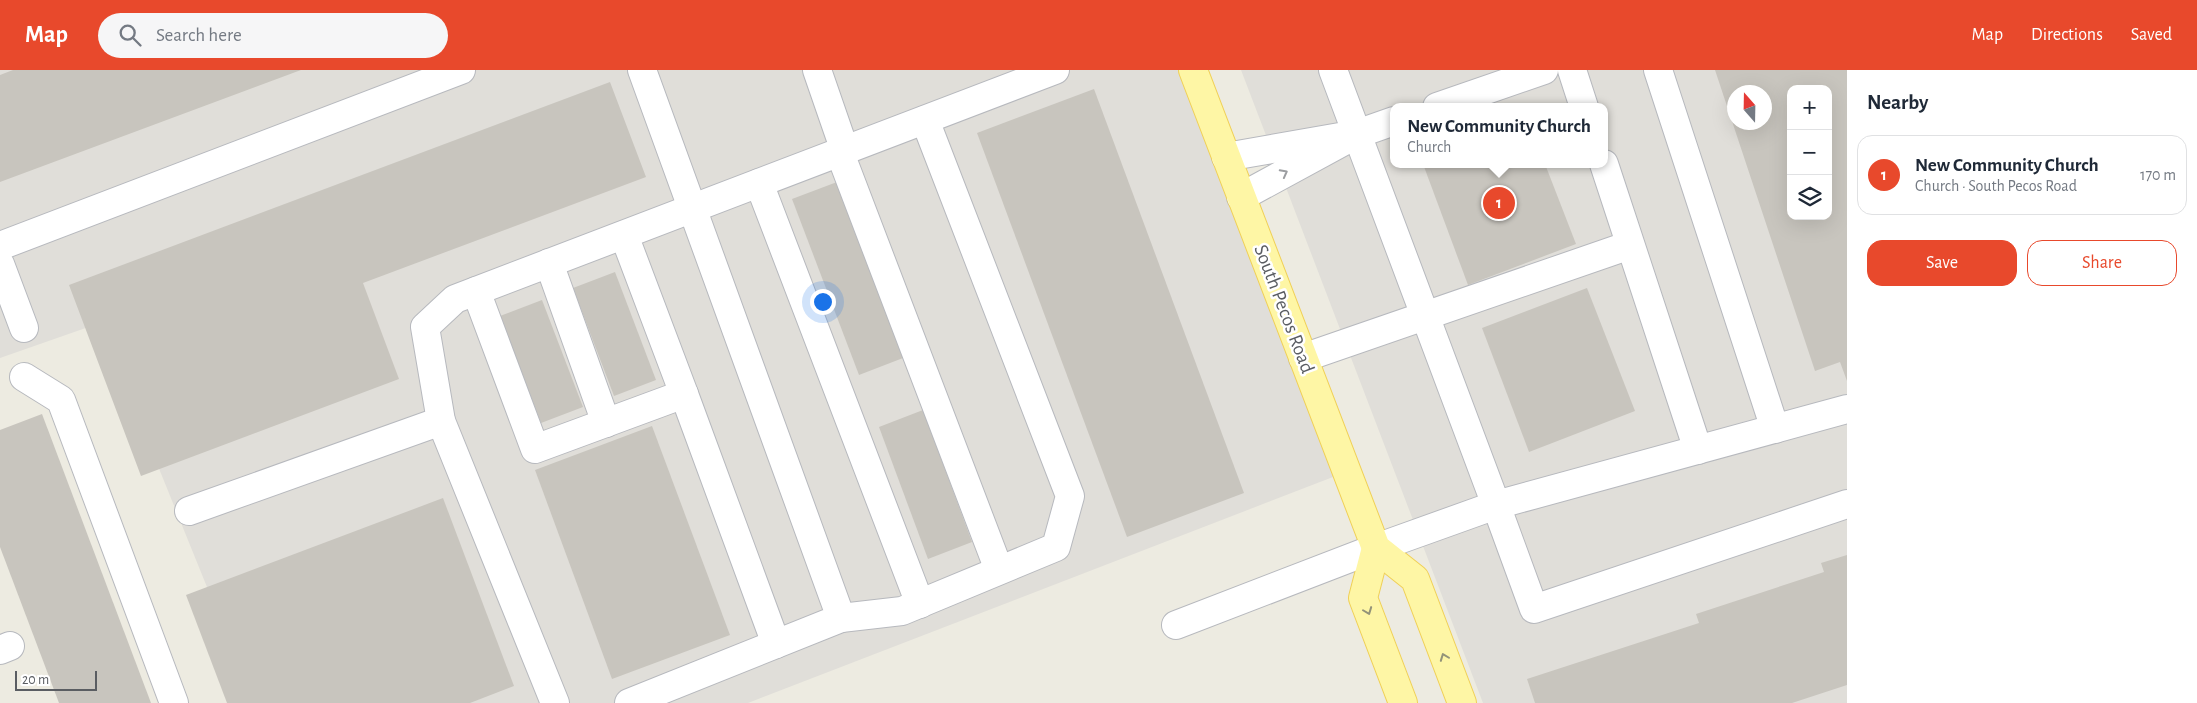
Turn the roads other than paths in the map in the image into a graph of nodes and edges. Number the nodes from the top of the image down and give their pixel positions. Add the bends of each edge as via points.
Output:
1 (461, 70) edge
2 (642, 70) edge
3 (817, 70) edge
4 (1056, 70) edge
5 (1193, 70) edge
6 (1333, 70) edge
7 (1544, 70) edge
8 (1572, 70) edge
9 (1658, 70) edge
10 (1449, 103) edge
11 (1583, 103) edge
12 (925, 120) junction
13 (1390, 123) edge
14 (1357, 134) junction
15 (842, 152) junction
16 (1226, 157) junction
17 (1605, 168) edge
18 (759, 183) junction
19 (1242, 196) junction
20 (692, 208) junction
21 (624, 235) junction
22 (1630, 245) junction
23 (0, 246) edge
24 (549, 263) junction
25 (0, 264) edge
26 (476, 291) junction
27 (1426, 316) junction
28 (24, 328) dead end
29 (1303, 358) junction
30 (24, 377) dead end
31 (684, 394) junction
32 (1847, 409) edge
33 (441, 421) junction
34 (606, 423) junction
35 (1775, 429) junction
36 (1698, 450) junction
37 (1847, 504) edge
38 (1496, 505) junction
39 (189, 511) dead end
40 (1376, 548) junction
41 (999, 570) junction
42 (920, 604) junction
43 (841, 618) junction
44 (1176, 625) dead end
45 (776, 644) junction
46 (174, 703) edge
47 (555, 703) edge
48 (629, 703) edge
49 (1403, 703) edge
50 (1462, 703) edge

1 - 23 lane
2 - 20 lane
3 - 15 lane
4 - 12 lane
5 - 16 main road, South Pecos Road
6 - 14 lane
7 - 10 lane
8 - 11 lane
9 - 35 lane
12 - 15 lane
12 - 41 lane via 1070,496 1056,547
13 - 14 lane
14 - 16 lane
19 -> 14 lane
14 - 27 lane
15 - 18 lane
15 - 41 lane
16 - 19 main road, South Pecos Road
17 - 22 lane
18 - 20 lane
18 - 42 lane
19 - 29 main road, South Pecos Road
20 - 21 lane
20 - 43 lane
21 - 24 lane
21 - 31 lane
22 - 27 lane
22 - 36 lane
24 - 26 lane
24 - 34 lane
25 - 28 lane
26 - 33 lane via 455,299 425,327
26 - 34 lane via 535,449
27 - 29 lane
27 - 38 lane
29 - 40 main road, South Pecos Road
30 - 46 lane via 61,400
31 - 34 lane
31 - 45 lane
32 - 35 lane
33 - 39 lane
33 - 47 lane
35 - 36 lane
36 - 38 lane
37 - 38 lane via 1534,608
38 - 40 lane
40 - 44 lane
40 -> 49 main road via 1363,598
50 -> 40 main road via 1415,579
41 - 42 lane
42 - 43 lane via 902,611
43 - 45 lane
45 - 48 lane

